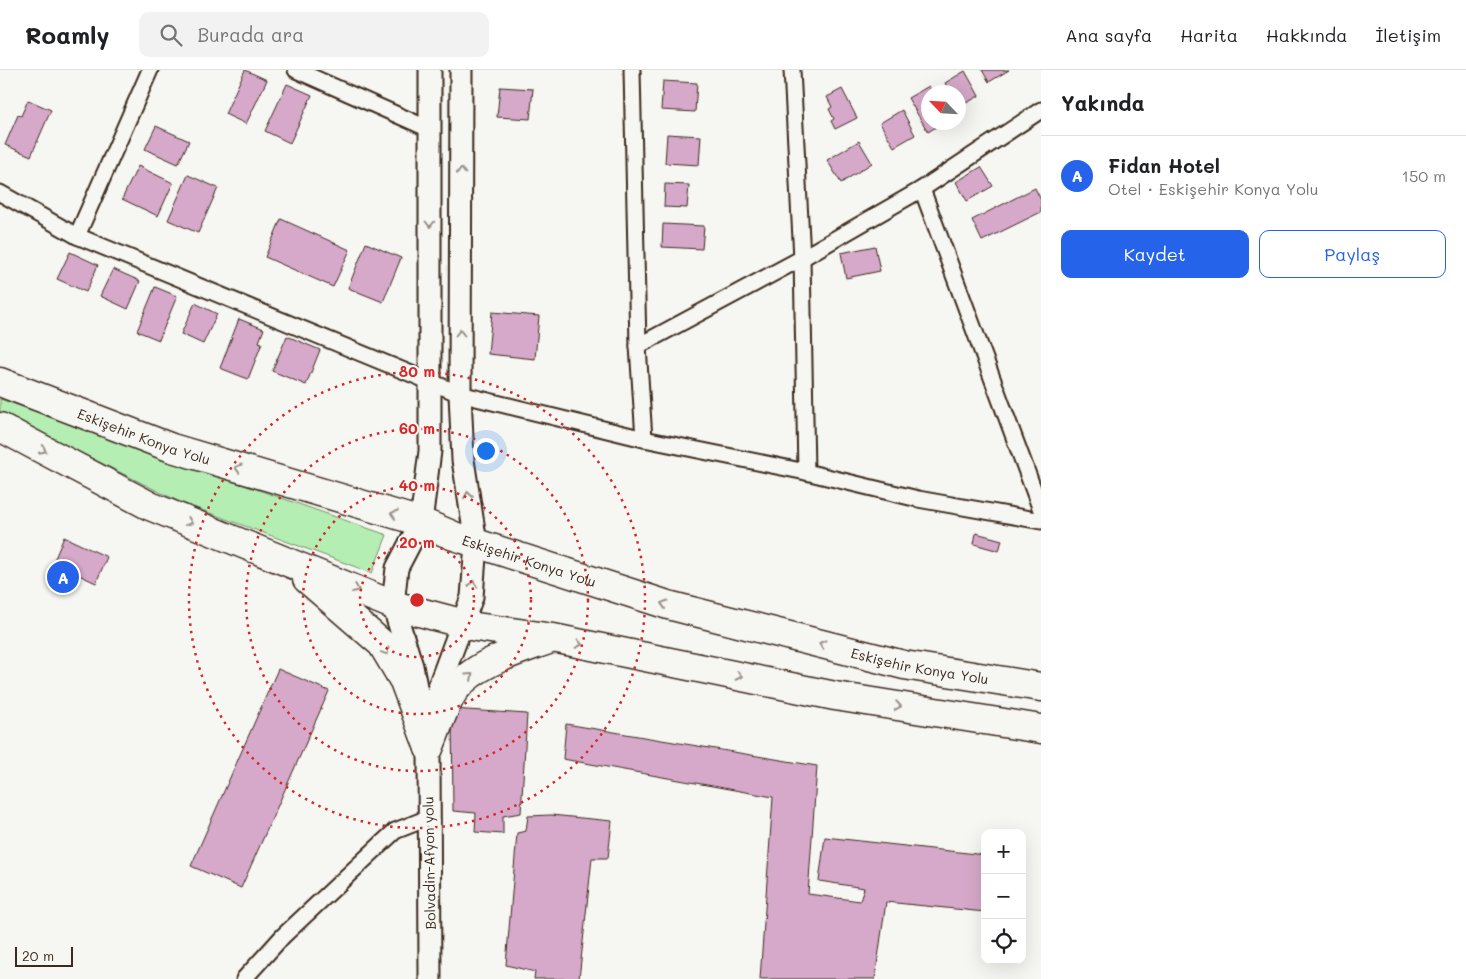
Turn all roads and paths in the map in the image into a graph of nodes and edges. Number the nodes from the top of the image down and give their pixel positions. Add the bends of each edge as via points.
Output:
1 (150, 70) edge
2 (296, 70) edge
3 (430, 70) edge
4 (461, 70) edge
5 (632, 70) edge
6 (792, 70) edge
7 (1041, 110) edge
8 (429, 129) junction
9 (922, 189) junction
10 (0, 193) edge
11 (76, 236) junction
12 (802, 258) junction
13 (638, 346) junction
14 (0, 382) edge
15 (431, 382) junction
16 (460, 394) junction
17 (0, 427) edge
18 (644, 439) junction
19 (806, 472) junction
20 (1041, 510) edge
21 (1041, 521) edge
22 (421, 522) junction
23 (476, 543) junction
24 (286, 561) junction
25 (393, 605) junction
26 (463, 624) junction
27 (553, 638) junction
28 (1041, 687) edge
29 (1041, 730) edge
30 (429, 748) junction
31 (428, 818) junction
32 (244, 979) edge
33 (430, 979) edge

1 - 11 street
2 - 8 street
3 - 8 main road
16 -> 4 main road
5 - 13 street
6 - 12 street
7 - 9 street
8 -> 15 main road
9 - 12 street
9 - 20 street
10 - 11 street
11 - 15 street
12 - 13 street
12 - 19 street
13 - 18 street
22 -> 14 highway, Eskişehir Konya Yolu via 172,448
15 - 16 street
15 - 22 main road via 430,451
16 - 18 street
23 -> 16 main road via 462,460
17 -> 24 highway via 150,506
18 - 19 street
19 - 21 street via 918,499
22 - 23 highway, Eskişehir Konya Yolu
22 - 25 main road via 397,568
26 -> 23 main road via 472,597
28 -> 23 highway, Eskişehir Konya Yolu via 904,664 668,605
24 -> 25 highway
24 -> 30 highway via 382,644 404,680
25 - 26 highway
25 - 30 main road via 412,666
26 - 27 highway
26 - 30 main road via 440,686
27 -> 29 highway via 835,696
30 -> 27 highway via 454,690 478,669 499,657
30 - 31 main road, Bolvadin-Afyon yolu
31 - 32 street via 395,831 283,936
31 - 33 main road, Bolvadin-Afyon yolu

